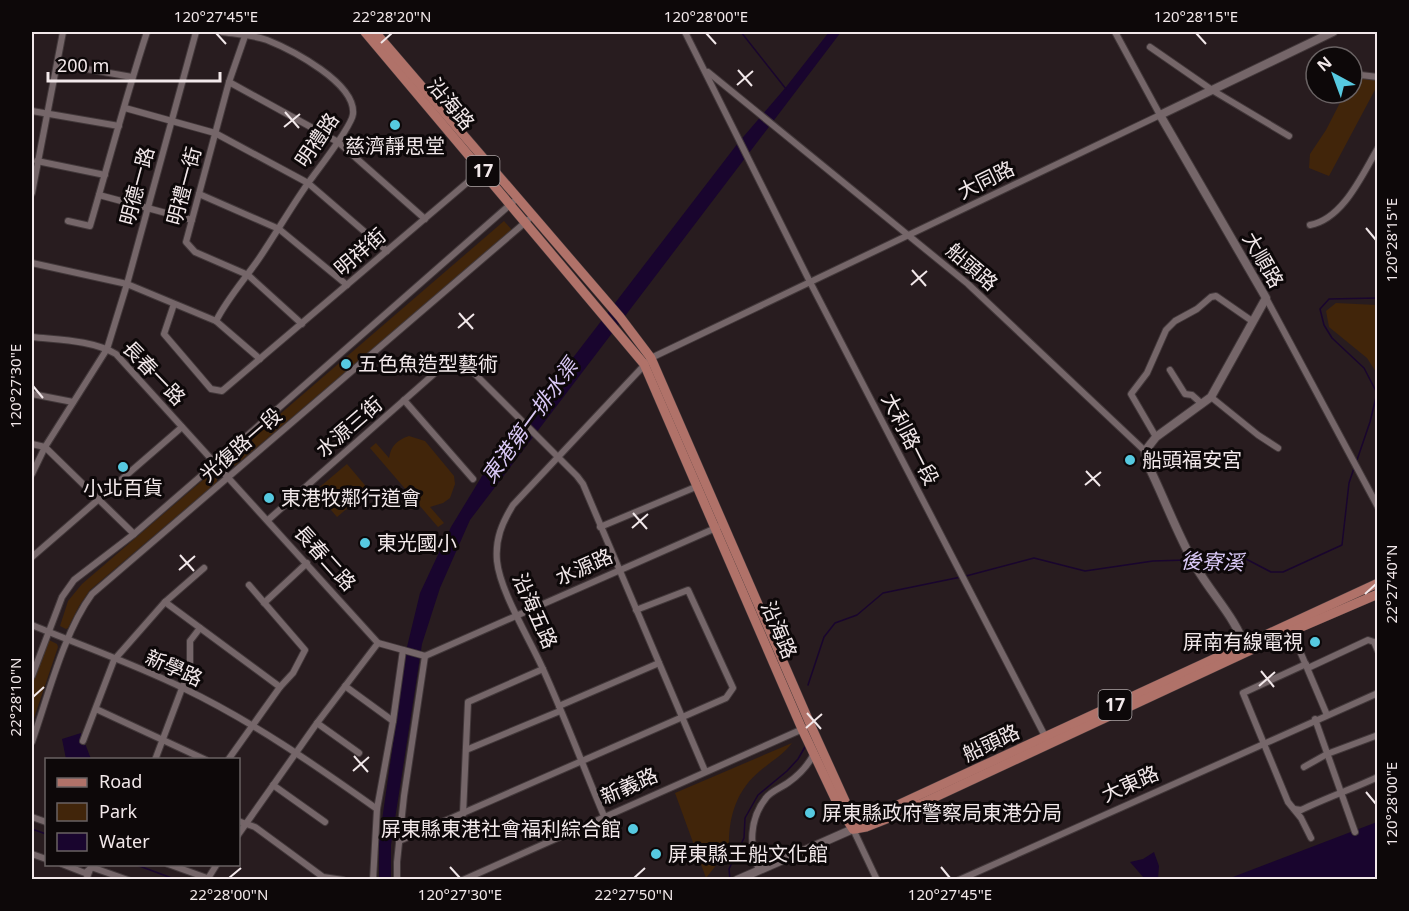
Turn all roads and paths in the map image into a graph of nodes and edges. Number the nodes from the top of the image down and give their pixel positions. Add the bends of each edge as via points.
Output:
1 (63, 32) edge
2 (147, 32) edge
3 (196, 32) edge
4 (222, 32) edge
5 (365, 32) edge
6 (375, 32) edge
7 (686, 32) edge
8 (1115, 32) edge
9 (1334, 32) edge
10 (245, 36) junction
11 (1150, 47) dead end
12 (58, 64) junction
13 (705, 69) junction
14 (132, 77) junction
15 (229, 82) junction
16 (1212, 90) junction
17 (125, 108) junction
18 (32, 111) edge
19 (48, 113) junction
20 (1160, 115) junction
21 (171, 120) junction
22 (118, 126) junction
23 (215, 134) junction
24 (1288, 136) dead end
25 (338, 142) junction
26 (1377, 148) edge
27 (38, 161) junction
28 (482, 170) junction
29 (105, 174) junction
30 (308, 183) junction
31 (32, 193) edge
32 (199, 194) junction
33 (99, 195) junction
34 (518, 198) junction
35 (509, 205) junction
36 (148, 209) junction
37 (533, 216) junction
38 (425, 219) junction
39 (192, 220) junction
40 (68, 221) dead end
41 (524, 223) junction
42 (1310, 225) dead end
43 (279, 229) junction
44 (908, 236) junction
45 (387, 251) junction
46 (32, 263) edge
47 (248, 275) junction
48 (810, 282) junction
49 (127, 284) junction
50 (347, 285) junction
51 (1266, 298) junction
52 (174, 304) junction
53 (216, 321) junction
54 (1252, 321) junction
55 (302, 324) junction
56 (32, 337) edge
57 (106, 348) junction
58 (260, 359) junction
59 (648, 361) junction
60 (1170, 370) dead end
61 (32, 394) edge
62 (1211, 397) junction
63 (404, 400) junction
64 (73, 402) junction
65 (1202, 404) junction
66 (182, 427) junction
67 (1156, 437) junction
68 (32, 444) edge
69 (45, 447) junction
70 (1278, 448) dead end
71 (1144, 451) junction
72 (558, 457) junction
73 (216, 463) junction
74 (32, 474) edge
75 (229, 477) junction
76 (473, 479) dead end
77 (698, 486) junction
78 (98, 500) junction
79 (1377, 507) edge
80 (268, 520) junction
81 (720, 526) junction
82 (600, 527) junction
83 (134, 534) junction
84 (32, 557) edge
85 (307, 563) junction
86 (204, 568) dead end
87 (618, 569) junction
88 (1377, 584) edge
89 (249, 585) dead end
90 (1377, 594) edge
91 (165, 602) junction
92 (264, 603) junction
93 (636, 610) junction
94 (517, 615) junction
95 (32, 625) edge
96 (200, 628) junction
97 (1290, 628) junction
98 (47, 632) junction
99 (68, 639) junction
100 (378, 643) junction
101 (1246, 649) junction
102 (404, 650) junction
103 (1377, 651) edge
104 (424, 656) junction
105 (114, 660) junction
106 (659, 663) junction
107 (1307, 666) junction
108 (543, 669) junction
109 (32, 676) edge
110 (345, 686) junction
111 (280, 687) junction
112 (183, 688) junction
113 (1377, 693) edge
114 (96, 709) junction
115 (560, 709) junction
116 (1327, 715) junction
117 (682, 717) junction
118 (1315, 719) junction
119 (393, 721) junction
120 (317, 723) junction
121 (252, 726) junction
122 (806, 728) junction
123 (1377, 735) edge
124 (163, 739) junction
125 (83, 741) dead end
126 (1047, 741) junction
127 (32, 742) edge
128 (1264, 742) junction
129 (466, 750) junction
130 (297, 753) junction
131 (359, 753) dead end
132 (814, 754) junction
133 (1327, 754) junction
134 (155, 758) edge
135 (204, 758) edge
136 (229, 758) edge
137 (582, 761) junction
138 (1304, 767) dead end
139 (705, 771) junction
140 (1377, 777) edge
141 (273, 785) junction
142 (1340, 792) junction
143 (377, 809) junction
144 (1294, 809) junction
145 (463, 814) junction
146 (604, 816) junction
147 (240, 822) edge
148 (325, 822) dead end
149 (246, 824) junction
150 (853, 829) junction
151 (240, 832) edge
152 (1355, 832) dead end
153 (1311, 838) dead end
154 (399, 841) junction
155 (67, 866) edge
156 (92, 866) edge
157 (173, 866) edge
158 (216, 866) edge
159 (755, 874) edge
160 (86, 879) edge
161 (128, 879) edge
162 (207, 879) edge
163 (343, 879) edge
164 (373, 879) edge
165 (398, 879) edge
166 (463, 879) edge
167 (739, 879) edge
168 (876, 879) edge
169 (959, 879) edge

1 - 12 street
2 - 14 street
3 - 21 street, 明德一路
4 - 10 street, 明禮路
5 - 28 main road, 沿海路 / 17
6 - 34 main road, 沿海路 / 17
7 - 13 street
8 - 20 street, 大順路
9 - 16 street, 大同路
10 - 15 street, 明禮一街
10 - 25 street, 明禮路 via 265,40 311,62 342,87 351,100 353,116
11 - 16 street
12 - 14 street
12 - 19 street
13 - 44 street, 船頭路
13 - 48 street, 大利路一段
14 - 17 street
15 - 23 street, 明禮一街
15 - 25 street
16 - 20 street, 大同路
16 - 24 street
17 - 21 street
17 - 22 street
18 - 19 street
19 - 22 street
19 - 27 street
20 - 44 street, 大同路
20 - 51 street, 大順路
21 - 23 street
21 - 36 street, 明德一路
22 - 29 street
23 - 30 street
23 - 32 street, 明禮一街
25 - 30 street, 明禮路
25 - 38 street
26 - 42 street via 1348,196 1321,223
27 - 29 street
27 - 31 street
28 - 35 main road, 沿海路 / 17
28 - 38 street, 明祥街
29 - 33 street
30 - 43 street, 明禮路
30 - 45 street
32 - 39 street, 明禮一街
32 - 43 street
33 - 36 street
33 - 40 street via 90,226
34 - 35 street, 光復路一段
34 - 37 main road, 沿海路 / 17
35 - 41 main road, 沿海路 / 17
35 - 73 street, 光復路一段
36 - 39 street
36 - 49 street, 明德一路
37 - 41 street, 光復路一段
37 - 59 main road, 沿海路 / 17 via 620,317
38 - 45 street, 明祥街
39 - 47 street, 明禮一街 via 186,242 195,252
41 - 59 main road, 沿海路 / 17
41 - 75 street, 光復路一段
43 - 47 street, 明禮路
43 - 50 street
44 - 48 street, 大同路
44 - 71 street, 船頭路 via 968,284
45 - 50 street, 明祥街
46 - 49 street
47 - 53 street, 明禮路
47 - 55 street, 明禮一街
48 - 59 street, 大同路
48 - 126 street, 大利路一段
49 - 52 street
49 - 57 street, 明德一路
50 - 55 street, 明祥街
51 - 54 street
51 - 79 street, 大順路
52 - 53 street
52 - 58 street, 明祥街 via 164,334 211,390 222,391
53 - 58 street
54 - 62 street
54 - 67 street via 1216,296 1166,330 1147,373 1131,394
55 - 58 street, 明祥街
56 - 57 street, 長春一路
57 - 64 street, 明德一路
57 - 66 street, 長春一路 via 116,354
59 - 72 street, 沿海五路
59 - 77 main road, 沿海路 / 17
59 - 81 main road, 沿海路 / 17
60 - 65 street via 1185,394
61 - 64 street
62 - 65 street
62 - 70 street
63 - 72 street, 水源三街 via 452,358 461,360
63 - 76 street
63 - 80 street, 水源三街
64 - 69 street, 明德一路
65 - 67 street
66 - 73 street, 長春一路
66 - 78 street
67 - 71 street
68 - 69 street
69 - 74 street, 明德一路
69 - 78 street
71 - 101 street, 船頭路 via 1146,463 1195,565
72 - 82 street via 583,484
72 - 94 street, 沿海五路 via 513,505 500,528 498,564
73 - 75 street, 長春一路
73 - 83 street, 光復路一段
75 - 80 street, 長春二路
75 - 99 street, 光復路一段 via 92,594 80,610
77 - 81 main road, 沿海路 / 17
77 - 82 street
78 - 83 street
78 - 84 street
80 - 85 street, 長春二路
81 - 87 street, 水源路
81 - 122 main road, 沿海路 / 17
81 - 122 main road, 沿海路 / 17 via 802,704
82 - 87 street
83 - 98 street, 光復路一段 via 74,580
85 - 92 street
85 - 100 street, 長春二路
86 - 91 street
87 - 93 street
87 - 94 street, 水源路
88 - 97 main road, 船頭路 / 17
89 - 92 street
90 - 97 main road, 船頭路 / 17
91 - 96 street
91 - 105 street
92 - 111 street via 305,650
93 - 106 street
93 - 117 street via 688,590 733,688 726,698
94 - 104 street, 水源路
94 - 108 street, 沿海五路
95 - 98 street, 新學路
96 - 111 street
96 - 112 street via 190,640 190,667
97 - 101 main road, 船頭路 / 17
97 - 107 street
98 - 99 street, 新學路
98 - 109 street, 光復路一段
99 - 105 street, 新學路
99 - 127 street, 光復路一段
100 - 102 street
100 - 110 street
101 - 126 main road, 船頭路 / 17
102 - 104 street
102 - 119 street
103 - 107 street via 1374,642 1368,640
104 - 154 street
105 - 112 street, 新學路
105 - 114 street
106 - 115 street
106 - 117 street
107 - 116 street
107 - 128 street via 1243,693
108 - 115 street, 沿海五路
108 - 129 street via 468,702
110 - 119 street
110 - 120 street
111 - 121 street
112 - 121 street, 新學路
112 - 124 street
113 - 116 street, 大東路
114 - 124 street
114 - 125 street
115 - 129 street
115 - 137 street, 沿海五路
116 - 118 street, 大東路
117 - 137 street
117 - 139 street
118 - 128 street, 大東路
118 - 133 street
119 - 143 street
120 - 130 street
120 - 131 street
121 - 130 street, 新學路
121 - 136 street
122 - 132 main road, 沿海路 / 17
122 - 139 street, 新義路
122 - 150 main road, 沿海路 / 17 via 846,802
123 - 133 street
124 - 134 street
124 - 135 street
126 - 150 main road, 船頭路 / 17 via 863,821
128 - 144 street
128 - 169 street, 大東路
129 - 145 street
130 - 141 street
130 - 143 street, 新學路
132 - 150 main road, 沿海路 / 17
132 - 159 street via 808,765 766,798 757,814 751,843
133 - 138 street
133 - 142 street
137 - 145 street
137 - 146 street, 沿海五路
139 - 146 street, 新義路
140 - 142 street
141 - 148 street
141 - 149 street
142 - 144 street via 1300,810
142 - 152 street
143 - 164 street
144 - 153 street
145 - 154 street
146 - 166 street, 新義路
147 - 149 street
149 - 151 street
149 - 163 street via 255,826 323,878
150 - 159 street, 船頭路
150 - 168 street
154 - 165 street
155 - 156 street via 85,873
156 - 160 street
156 - 161 street
157 - 162 street
158 - 162 street
159 - 167 street, 船頭路

